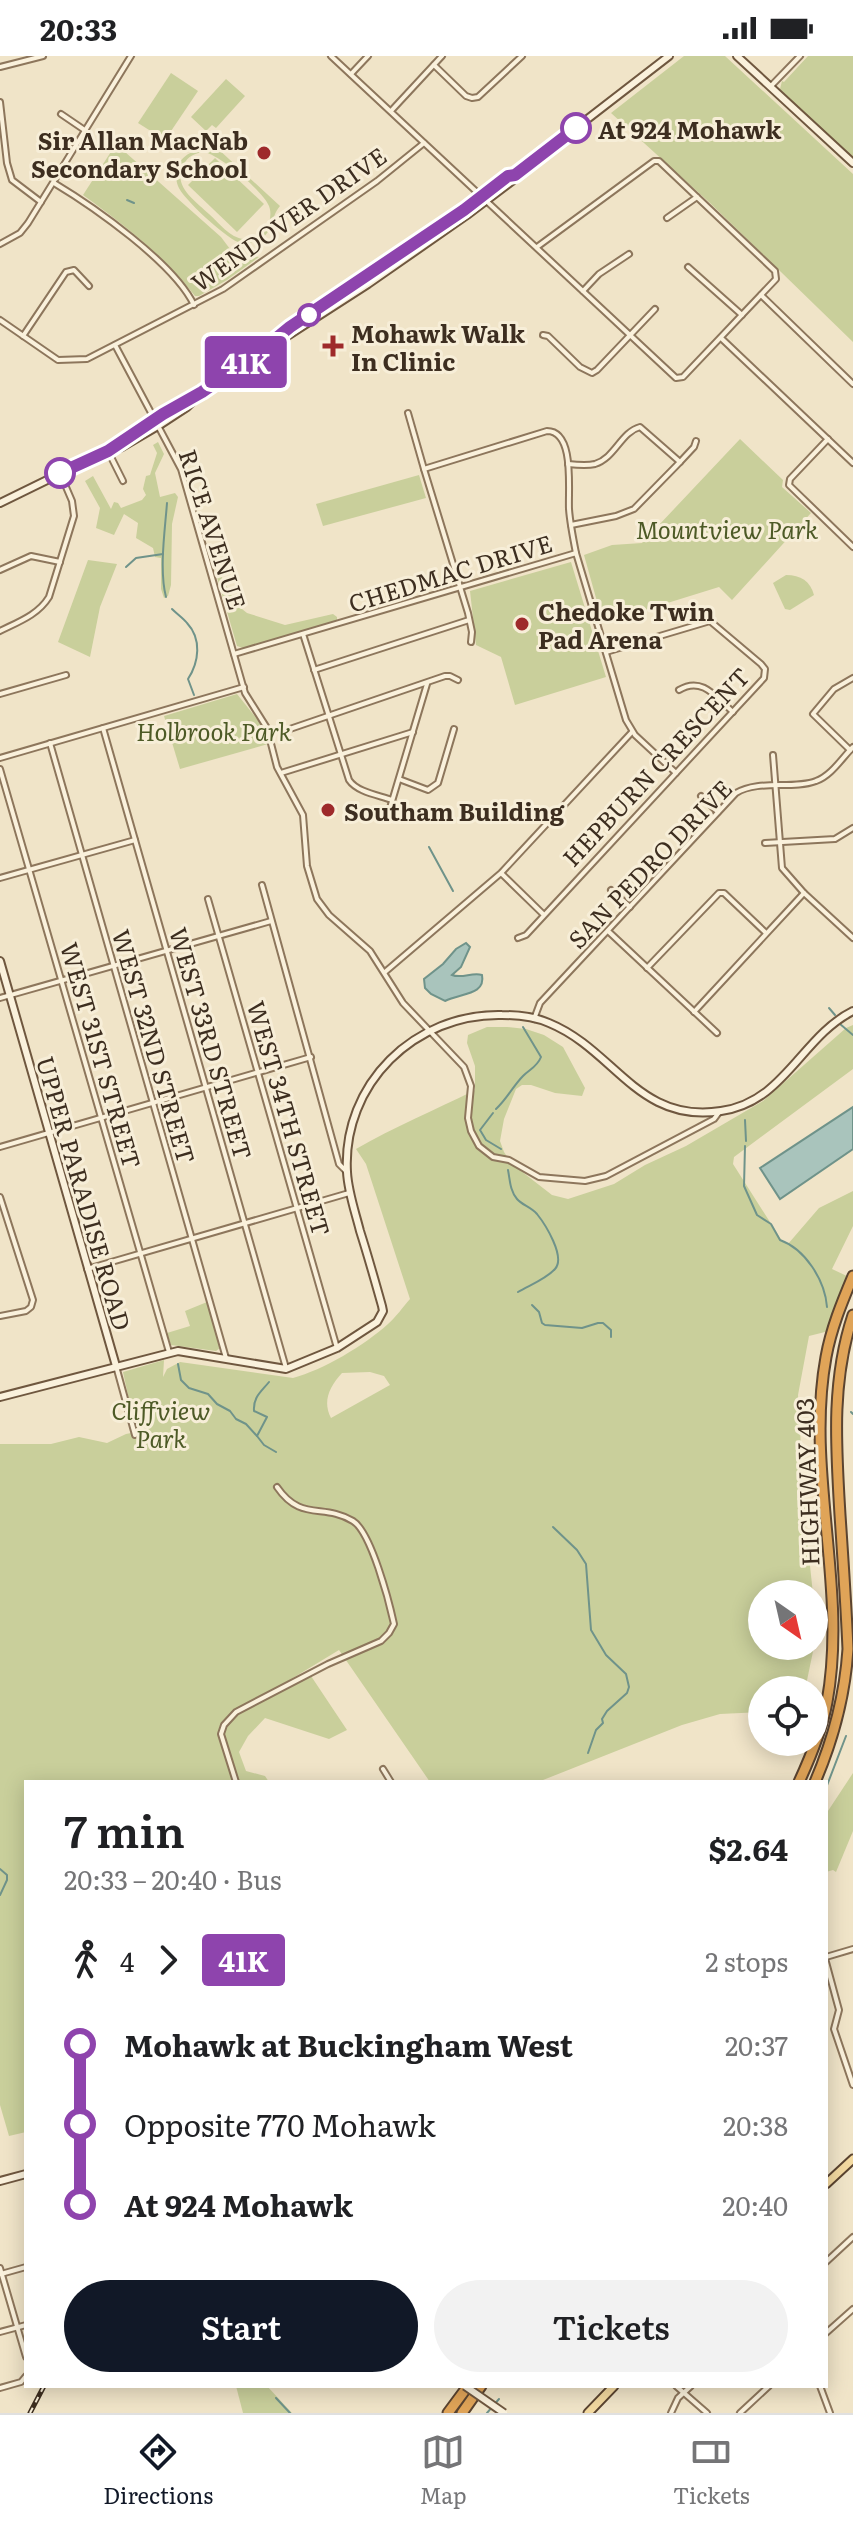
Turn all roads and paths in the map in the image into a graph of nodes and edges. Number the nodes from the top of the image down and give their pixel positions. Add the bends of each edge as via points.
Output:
1 (43, 56) edge
2 (130, 56) edge
3 (331, 56) edge
4 (368, 56) edge
5 (442, 56) edge
6 (522, 56) edge
7 (669, 56) edge
8 (737, 56) edge
9 (800, 56) edge
10 (434, 65) junction
11 (0, 67) edge
12 (351, 74) junction
13 (771, 86) junction
14 (0, 102) edge
15 (391, 111) junction
16 (61, 114) dead end
17 (86, 131) junction
18 (424, 143) junction
19 (853, 163) edge
20 (54, 183) junction
21 (697, 197) junction
22 (483, 199) junction
23 (41, 202) junction
24 (667, 218) dead end
25 (0, 244) edge
26 (537, 247) junction
27 (629, 254) dead end
28 (688, 267) dead end
29 (371, 272) junction
30 (368, 284) junction
31 (89, 286) dead end
32 (583, 291) junction
33 (761, 295) junction
34 (194, 305) junction
35 (655, 309) dead end
36 (742, 315) junction
37 (0, 320) edge
38 (543, 335) dead end
39 (23, 336) junction
40 (630, 336) junction
41 (721, 338) junction
42 (115, 345) junction
43 (257, 354) junction
44 (853, 384) edge
45 (408, 413) dead end
46 (156, 423) junction
47 (828, 439) junction
48 (696, 441) dead end
49 (108, 451) junction
50 (852, 460) edge
51 (680, 462) junction
52 (568, 464) junction
53 (424, 469) junction
54 (60, 473) junction
55 (123, 481) dead end
56 (0, 503) edge
57 (571, 525) junction
58 (853, 547) edge
59 (576, 553) junction
60 (60, 562) junction
61 (0, 570) edge
62 (461, 587) junction
63 (469, 620) junction
64 (0, 631) edge
65 (303, 634) junction
66 (471, 642) dead end
67 (606, 652) junction
68 (234, 654) junction
69 (314, 670) junction
70 (66, 675) dead end
71 (853, 678) edge
72 (458, 680) dead end
73 (428, 682) junction
74 (244, 687) junction
75 (679, 690) dead end
76 (0, 694) edge
77 (733, 712) junction
78 (328, 716) junction
79 (103, 728) junction
80 (454, 729) dead end
81 (284, 731) dead end
82 (413, 732) junction
83 (632, 732) junction
84 (50, 743) junction
85 (851, 749) edge
86 (341, 754) junction
87 (773, 755) dead end
88 (0, 758) edge
89 (0, 769) edge
90 (281, 773) junction
91 (676, 773) junction
92 (399, 779) junction
93 (776, 785) junction
94 (701, 796) dead end
95 (392, 800) junction
96 (390, 808) dead end
97 (718, 812) junction
98 (853, 828) edge
99 (135, 840) junction
100 (780, 842) junction
101 (765, 843) dead end
102 (82, 855) junction
103 (30, 870) junction
104 (501, 873) junction
105 (0, 878) edge
106 (262, 885) dead end
107 (611, 890) dead end
108 (804, 893) junction
109 (208, 899) dead end
110 (630, 907) junction
111 (543, 914) junction
112 (271, 921) junction
113 (608, 931) junction
114 (766, 933) junction
115 (218, 937) junction
116 (518, 938) dead end
117 (853, 938) edge
118 (167, 951) junction
119 (0, 961) edge
120 (113, 966) junction
121 (647, 968) junction
122 (385, 972) junction
123 (61, 981) junction
124 (10, 996) junction
125 (0, 998) edge
126 (853, 1011) edge
127 (694, 1012) junction
128 (534, 1019) junction
129 (428, 1030) junction
130 (717, 1033) dead end
131 (311, 1057) junction
132 (257, 1072) junction
133 (205, 1087) junction
134 (153, 1102) junction
135 (720, 1111) junction
136 (102, 1117) junction
137 (49, 1133) junction
138 (333, 1140) junction
139 (0, 1147) edge
140 (347, 1147) junction
141 (346, 1171) junction
142 (349, 1193) junction
143 (0, 1197) edge
144 (297, 1208) junction
145 (244, 1223) junction
146 (192, 1238) junction
147 (139, 1253) junction
148 (87, 1269) junction
149 (853, 1276) edge
150 (853, 1315) edge
151 (0, 1316) edge
152 (337, 1348) junction
153 (169, 1352) junction
154 (226, 1358) junction
155 (116, 1366) junction
156 (286, 1369) junction
157 (0, 1397) edge
158 (135, 1435) dead end
159 (277, 1487) dead end
160 (383, 1769) dead end
161 (235, 1780) edge
162 (390, 1780) edge
163 (800, 1780) edge
164 (816, 1780) edge
165 (853, 1949) edge
166 (828, 1958) edge
167 (828, 1967) edge
168 (835, 2021) junction
169 (828, 2023) edge
170 (853, 2085) edge
171 (853, 2159) edge
172 (24, 2175) edge
173 (0, 2181) edge
174 (828, 2181) edge
175 (853, 2237) edge
176 (828, 2260) edge
177 (24, 2267) edge
178 (1, 2272) edge
179 (853, 2309) edge
180 (24, 2326) edge
181 (18, 2327) junction
182 (828, 2331) edge
183 (0, 2332) edge
184 (24, 2350) edge
185 (24, 2378) edge
186 (0, 2388) edge
187 (466, 2388) edge
188 (470, 2388) edge
189 (480, 2388) edge
190 (612, 2388) edge
191 (678, 2388) edge
192 (689, 2388) edge
193 (767, 2388) edge
194 (821, 2388) edge
195 (684, 2393) junction
196 (593, 2411) edge
197 (448, 2413) edge
198 (462, 2413) edge
199 (504, 2413) edge
200 (671, 2413) edge
201 (707, 2413) edge
202 (740, 2413) edge
203 (830, 2413) edge

1 - 11 street
2 - 17 street
3 - 12 street
4 - 12 street
5 - 10 street
6 - 10 street via 472,98
7 - 22 street
8 - 13 street
9 - 13 street
10 - 15 street
12 - 15 street
13 - 19 street
14 - 23 street via 12,180
15 - 18 street
16 - 17 street
17 - 20 street
18 - 22 street
18 - 34 street, WENDOVER DRIVE via 248,273
20 - 23 street
20 - 34 street via 114,223 177,280
21 - 24 street
21 - 26 street via 654,161
21 - 33 street via 775,271 776,279
22 - 26 street
22 - 29 street
22 - 30 street
23 - 25 street via 20,233
26 - 32 street
27 - 32 street
28 - 36 street
29 - 30 street
29 - 43 street
30 - 43 street
31 - 39 street via 74,270 66,272
32 - 40 street
33 - 36 street
33 - 44 street
34 - 42 street, WENDOVER DRIVE
35 - 40 street
36 - 41 street
37 - 39 street, WENDOVER DRIVE
38 - 40 street via 592,373
39 - 42 street, WENDOVER DRIVE via 58,360 73,362
40 - 41 street via 676,378
41 - 47 street
42 - 46 street, RICE AVENUE
43 - 46 street
45 - 53 street
46 - 49 street
46 - 68 street, RICE AVENUE via 181,469
47 - 50 street
47 - 58 street via 789,485
48 - 51 street
49 - 54 street
49 - 55 street
51 - 52 street via 640,427 605,460
51 - 57 street via 634,509
52 - 53 street via 560,435 547,431
52 - 57 street
53 - 62 street
54 - 56 street
54 - 60 street via 74,516
57 - 59 street
59 - 62 street, CHEDMAC DRIVE
59 - 67 street, CHEDMAC DRIVE
60 - 61 street via 31,556
60 - 64 street via 43,607
62 - 63 street
62 - 65 street, CHEDMAC DRIVE
63 - 66 street
63 - 69 street
65 - 68 street, CHEDMAC DRIVE
65 - 69 street
67 - 77 street, HEPBURN CRESCENT via 710,621 765,669 764,678
67 - 83 street, CHEDMAC DRIVE
68 - 74 street, RICE AVENUE
69 - 78 street
70 - 76 street
71 - 85 street via 834,689 813,714
72 - 73 street via 450,676
73 - 78 street
73 - 82 street
74 - 79 street
74 - 90 street, RICE AVENUE via 267,728
75 - 77 street via 704,686
77 - 91 street, HEPBURN CRESCENT
78 - 81 street
78 - 86 street
79 - 84 street
79 - 99 street, WEST 33RD STREET
80 - 92 street via 434,787 428,790
82 - 86 street
82 - 92 street
83 - 91 street, CHEDMAC DRIVE
83 - 104 street
84 - 88 street
84 - 102 street, WEST 32ND STREET
85 - 93 street, SAN PEDRO DRIVE via 814,782
86 - 90 street
86 - 95 street via 352,785
87 - 93 street
89 - 103 street, WEST 31ST STREET
90 - 122 street, RICE AVENUE via 303,815 307,866 317,899
91 - 111 street, HEPBURN CRESCENT
92 - 95 street
93 - 97 street, SAN PEDRO DRIVE via 742,790
93 - 100 street
94 - 97 street
95 - 96 street
97 - 110 street, SAN PEDRO DRIVE
98 - 100 street via 835,839
99 - 102 street
99 - 118 street, WEST 33RD STREET
100 - 101 street
100 - 108 street via 782,868
102 - 103 street
102 - 120 street, WEST 32ND STREET
103 - 105 street
103 - 123 street, WEST 31ST STREET
104 - 111 street
104 - 122 street
106 - 112 street
107 - 110 street
108 - 114 street
108 - 117 street
109 - 115 street, WEST 34TH STREET
110 - 113 street, SAN PEDRO DRIVE
111 - 116 street, HEPBURN CRESCENT
112 - 115 street
112 - 131 street
113 - 121 street
113 - 128 street, SAN PEDRO DRIVE via 540,1003
114 - 121 street via 725,891
114 - 127 street
115 - 118 street
115 - 132 street, WEST 34TH STREET
118 - 120 street
118 - 133 street, WEST 33RD STREET
119 - 124 street, UPPER PARADISE ROAD
120 - 123 street
120 - 134 street, WEST 32ND STREET
121 - 127 street
122 - 129 street, RICE AVENUE via 403,1003
123 - 124 street
123 - 136 street, WEST 31ST STREET
124 - 125 street
124 - 137 street, UPPER PARADISE ROAD
126 - 135 street via 822,1035 774,1087 748,1103
127 - 130 street
128 - 129 street via 483,1015
128 - 135 street via 586,1043 655,1102 686,1111
129 - 135 street, RICE AVENUE via 457,1057 469,1077 468,1118 479,1146 539,1177 585,1181 606,1176
129 - 140 street via 375,1076 357,1110
131 - 132 street
131 - 138 street
132 - 133 street
132 - 144 street, WEST 34TH STREET
133 - 134 street
133 - 145 street, WEST 33RD STREET
134 - 136 street
134 - 146 street, WEST 32ND STREET
136 - 137 street
136 - 147 street, WEST 31ST STREET
137 - 139 street
137 - 148 street, UPPER PARADISE ROAD
138 - 140 street
138 - 141 street
140 - 141 street
141 - 142 street
142 - 144 street
142 - 152 street via 383,1311 377,1322
143 - 151 street via 33,1300 26,1311
144 - 145 street
144 - 152 street, WEST 34TH STREET
145 - 146 street
145 - 156 street, WEST 33RD STREET
146 - 147 street
146 - 154 street, WEST 32ND STREET
147 - 148 street
147 - 153 street, WEST 31ST STREET
148 - 155 street, UPPER PARADISE ROAD
149 - 163 highway, HIGHWAY 403 via 822,1381 833,1652 823,1721
150 - 164 highway, HIGHWAY 403 via 839,1374 835,1428 847,1669
152 - 156 street
153 - 154 street
153 - 155 street
154 - 156 street
155 - 157 street
155 - 158 street, UPPER PARADISE ROAD
159 - 161 street via 290,1504 344,1517 360,1527 394,1624 381,1641 229,1718 221,1734
160 - 162 street
165 - 166 street
167 - 168 street via 839,2010
168 - 169 street
168 - 170 street
171 - 174 main road
172 - 173 street
175 - 176 street
177 - 178 street
178 - 181 street
179 - 182 street
180 - 181 street
181 - 183 street
181 - 184 street
185 - 186 street
187 - 197 highway
188 - 199 street, bridge
189 - 198 highway
190 - 196 main road
191 - 195 street
192 - 195 street
193 - 202 street
194 - 203 street
195 - 200 street
195 - 201 street

